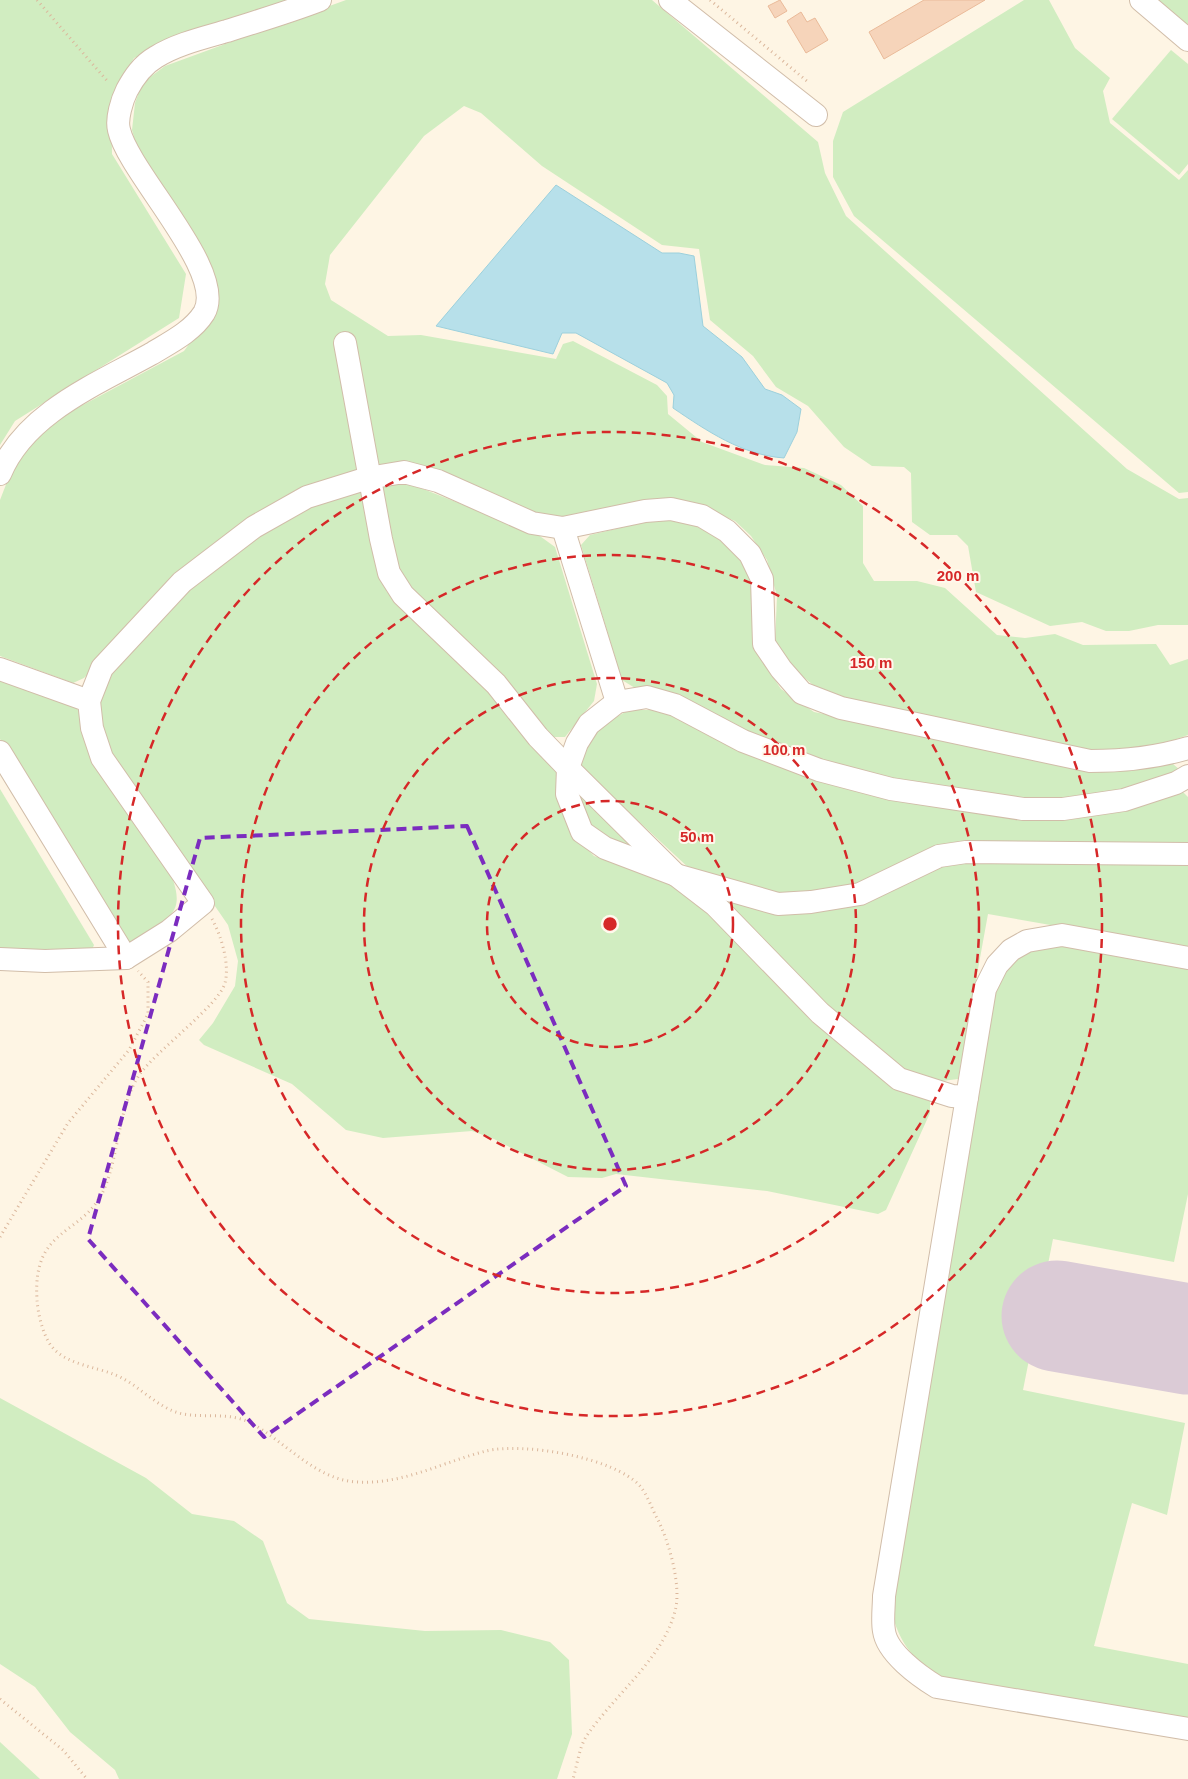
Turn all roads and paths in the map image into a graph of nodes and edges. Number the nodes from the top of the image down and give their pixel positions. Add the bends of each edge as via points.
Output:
1 (37, 0) edge
2 (320, 0) edge
3 (670, 0) edge
4 (710, 0) edge
5 (1141, 0) edge
6 (1188, 40) edge
7 (810, 84) dead end
8 (122, 99) junction
9 (816, 115) dead end
10 (346, 343) dead end
11 (0, 474) edge
12 (368, 478) junction
13 (563, 528) junction
14 (0, 669) edge
15 (90, 701) junction
16 (617, 702) junction
17 (1188, 748) edge
18 (0, 752) edge
19 (568, 768) junction
20 (1188, 776) edge
21 (1188, 854) edge
22 (676, 875) junction
23 (203, 903) junction
24 (126, 958) junction
25 (1188, 958) edge
26 (0, 959) edge
27 (967, 1097) junction
28 (0, 1237) edge
29 (0, 1700) edge
30 (1188, 1729) edge
31 (87, 1779) edge
32 (573, 1779) edge

1 - 8 path
2 - 8 street via 189,42 155,57 135,74
3 - 9 street
4 - 7 path
5 - 6 street
8 - 11 street via 118,128 126,153 198,262 207,289 204,312 180,337 65,402 31,429 5,462
10 - 12 street
12 - 13 street via 404,472 438,482 532,523
12 - 15 street via 307,497 254,527 182,582 102,668
12 - 19 street via 389,573 403,595 483,670
13 - 16 street
13 - 17 street via 645,511 671,509 702,516 727,532 750,554 762,579 764,644 802,693 841,708 1090,761 1159,757
14 - 15 street
15 - 23 street via 92,728 102,758
16 - 19 street via 589,724 576,743
16 - 20 street via 647,697 675,705 743,741 819,770 891,789 1023,809 1063,809 1124,800
18 - 24 street
19 - 22 street
19 - 22 street via 567,794 582,832 605,848
21 - 22 street via 966,852 939,856 860,894 778,904
22 - 27 street via 715,906 820,1013 898,1080 952,1096
23 - 24 street via 169,931
23 - 32 path via 218,931 225,962 225,985 204,1011 162,1048 138,1076 126,1107 105,1189 84,1218 61,1232 43,1253 36,1282 38,1317 53,1349 84,1367 115,1374 151,1399 182,1414 210,1414 244,1420 333,1477 357,1482 404,1478 490,1450 534,1448 604,1463 640,1486 660,1524 674,1562 676,1609 662,1642 584,1740
24 - 26 street
24 - 28 path via 148,982 148,1014 129,1050 68,1123
25 - 27 street via 1062,935 1027,941 1011,950 997,965 985,989
27 - 30 street via 884,1596 884,1633 903,1661 917,1675 937,1687
29 - 31 path via 63,1750

